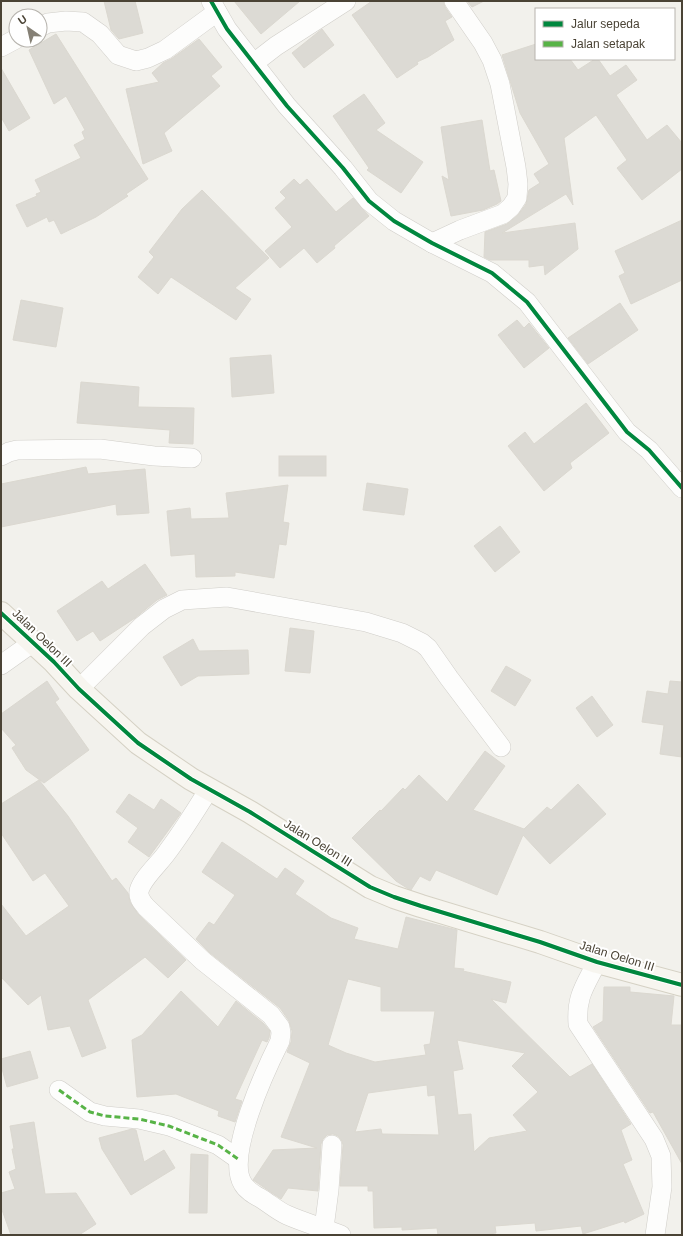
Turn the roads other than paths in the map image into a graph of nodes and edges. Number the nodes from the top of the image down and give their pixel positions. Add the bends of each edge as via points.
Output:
1 (346, 1) edge
2 (454, 1) edge
3 (214, 6) edge
4 (48, 23) edge
5 (254, 63) junction
6 (432, 243) junction
7 (1, 456) edge
8 (192, 458) dead end
9 (682, 488) edge
10 (1, 614) edge
11 (32, 642) junction
12 (1, 665) edge
13 (79, 689) junction
14 (501, 747) dead end
15 (209, 790) junction
16 (596, 962) junction
17 (682, 985) edge
18 (59, 1090) dead end
19 (332, 1145) dead end
20 (238, 1159) junction
21 (333, 1232) edge
22 (654, 1235) edge

1 - 5 street
2 - 6 street via 492,60 500,84 518,184 516,198 503,214
3 - 4 street via 165,50 136,61 118,55 100,34 83,22
3 - 5 street via 227,29
5 - 6 street via 369,202 394,221
6 - 9 street via 492,273 527,302 628,432 649,450
7 - 8 street via 17,450 100,450
10 - 11 street, Jalan Oelon III
11 - 12 street
11 - 13 street, Jalan Oelon III
13 - 14 street via 142,626 164,609 182,600 227,597 366,622 402,633 422,643
13 - 15 street, Jalan Oelon III via 138,743
15 - 16 street, Jalan Oelon III via 250,812 370,887 414,904 540,942
15 - 20 street via 168,852 142,885 139,897 203,961 266,1011 280,1027 280,1041 258,1089 242,1134
16 - 17 street, Jalan Oelon III
16 - 22 street via 579,997 578,1024 654,1139 661,1156 662,1187
18 - 20 street via 90,1112 170,1126 218,1146
19 - 21 street via 329,1190
20 - 21 street via 239,1177 249,1191 287,1215

